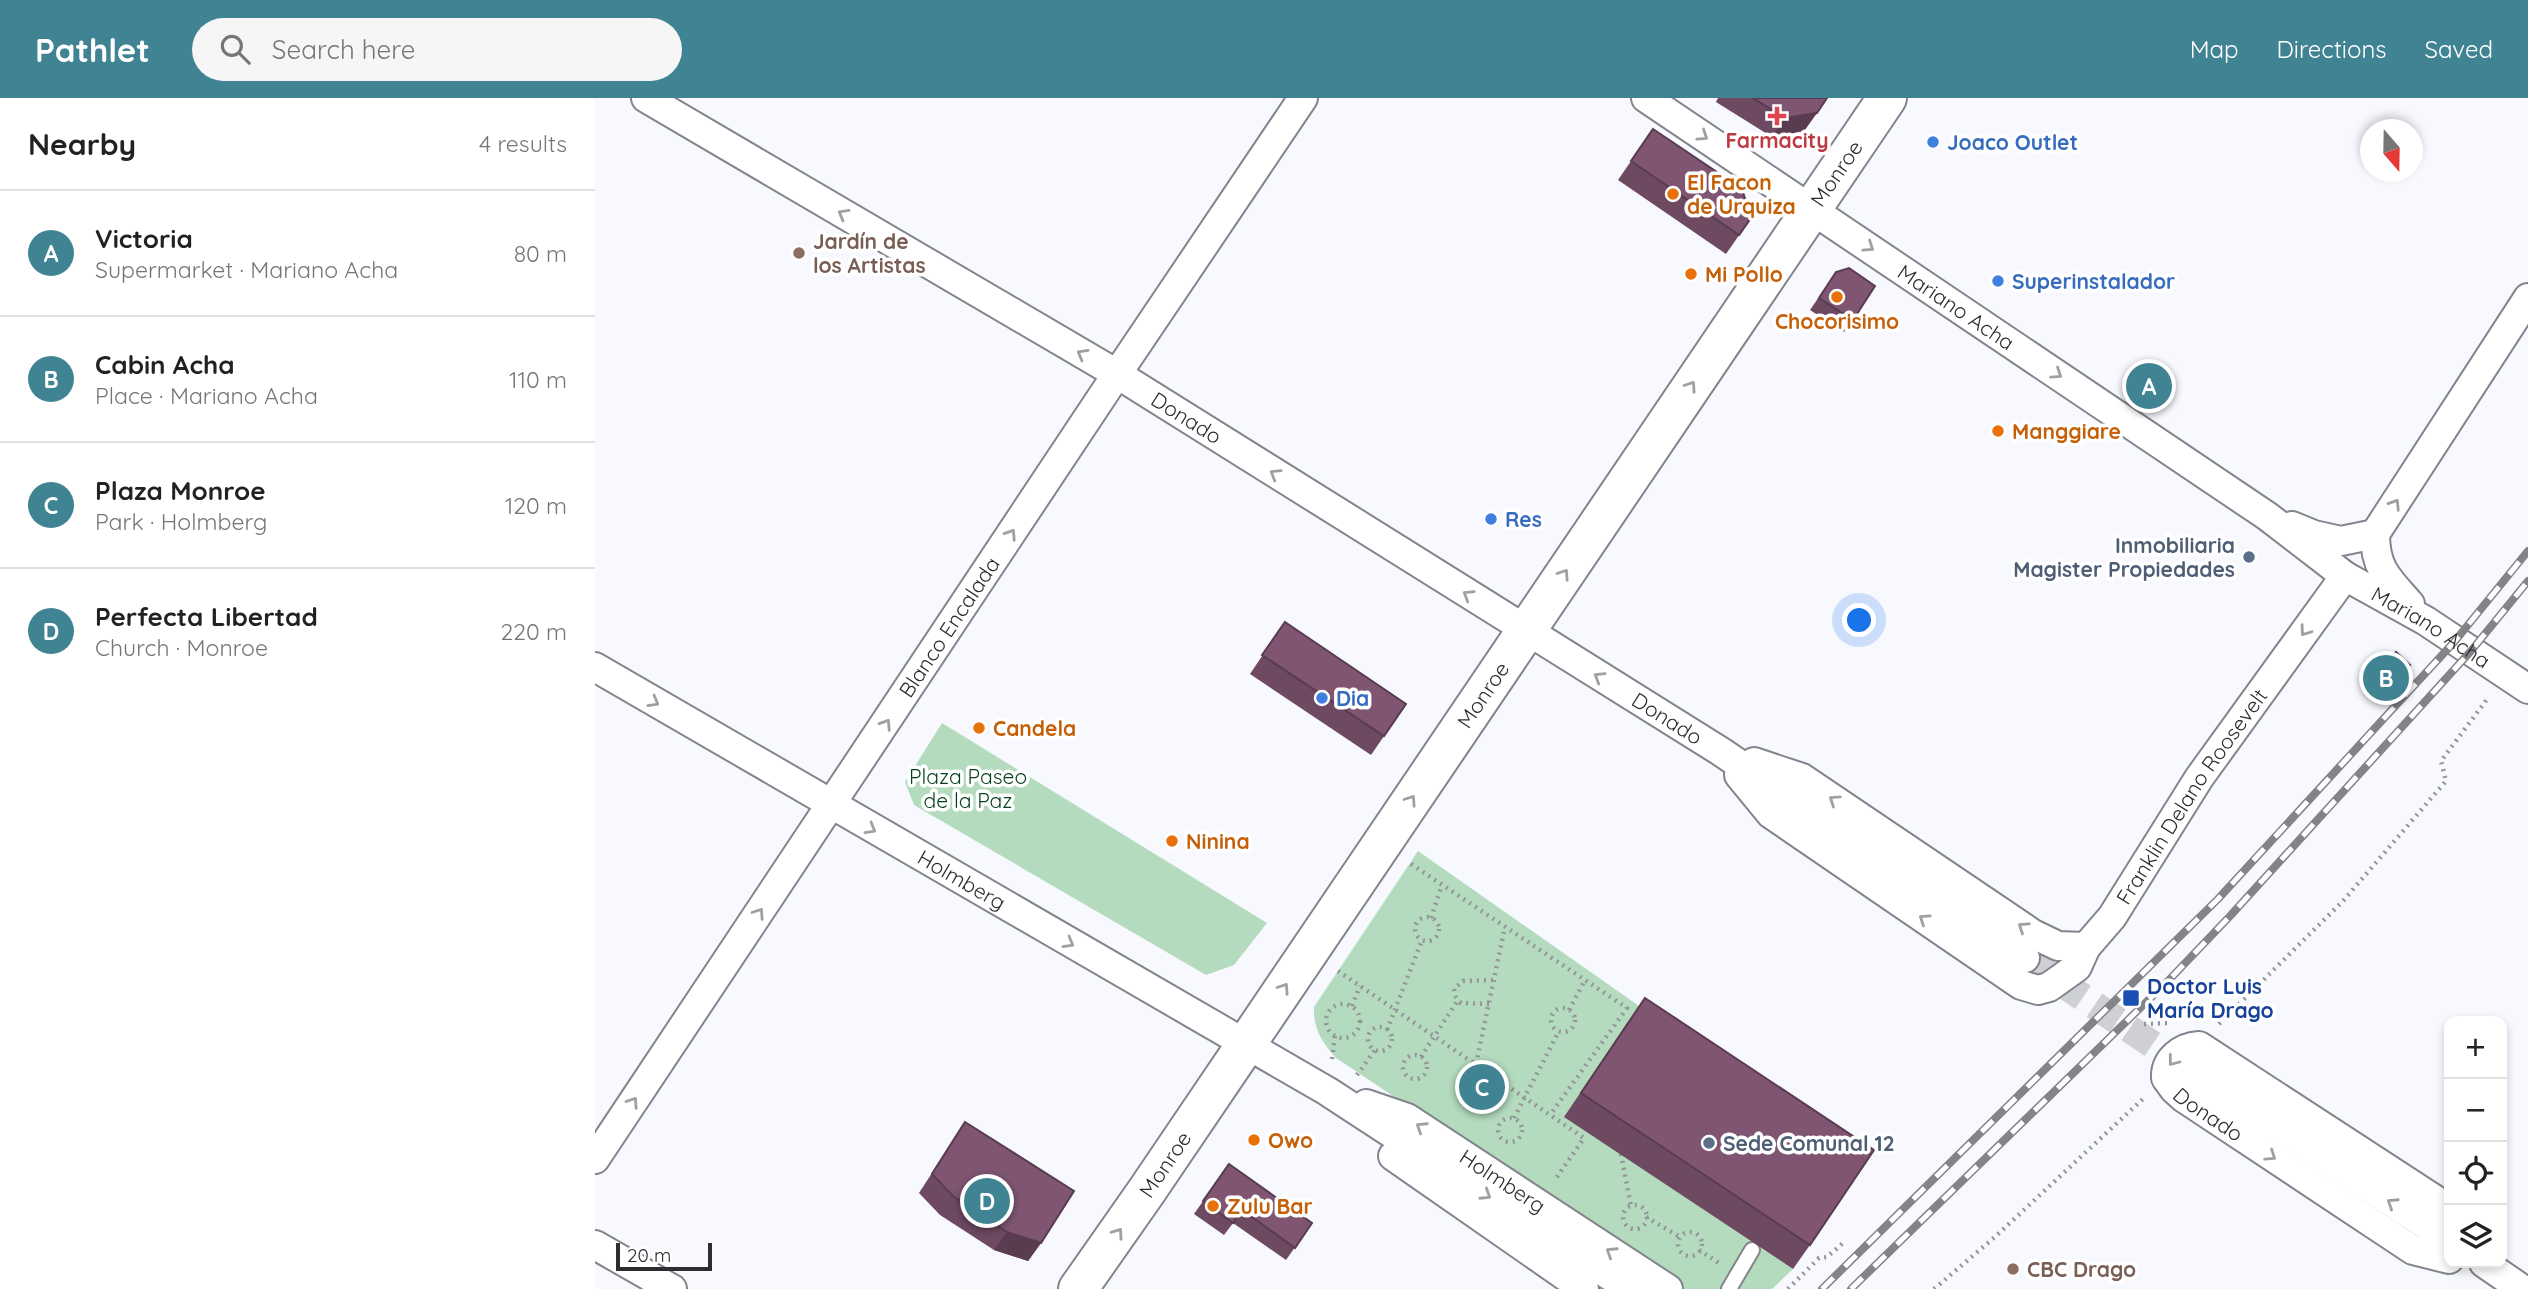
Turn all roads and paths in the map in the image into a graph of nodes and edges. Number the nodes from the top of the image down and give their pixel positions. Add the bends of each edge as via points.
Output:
1 (646, 98) edge
2 (1303, 98) edge
3 (1646, 98) edge
4 (1887, 98) edge
5 (1812, 209) junction
6 (2528, 298) edge
7 (1117, 374) junction
8 (2267, 516) junction
9 (2375, 534) junction
10 (2345, 576) junction
11 (2426, 621) junction
12 (1525, 631) junction
13 (595, 667) edge
14 (2517, 682) edge
15 (1720, 751) junction
16 (831, 806) junction
17 (1381, 844) junction
18 (1443, 885) junction
19 (1431, 918) junction
20 (1505, 927) junction
21 (1422, 940) junction
22 (2086, 947) junction
23 (1308, 951) junction
24 (2023, 972) joint
25 (1494, 980) junction
26 (1585, 980) junction
27 (1360, 986) junction
28 (1458, 1000) junction
29 (1489, 1004) junction
30 (1352, 1006) junction
31 (1395, 1010) junction
32 (1569, 1010) junction
33 (2222, 1020) dead end
34 (1387, 1030) junction
35 (1559, 1031) junction
36 (1435, 1037) junction
37 (1246, 1045) junction
38 (1421, 1056) junction
39 (1476, 1064) junction
40 (2179, 1075) junction
41 (1327, 1091) junction
42 (1525, 1097) junction
43 (1550, 1115) junction
44 (1514, 1118) junction
45 (1621, 1154) dead end
46 (595, 1159) edge
47 (1555, 1181) dead end
48 (1631, 1206) junction
49 (2444, 1208) edge
50 (1646, 1217) junction
51 (1680, 1237) junction
52 (2444, 1237) edge
53 (1843, 1243) dead end
54 (595, 1245) edge
55 (1699, 1250) junction
56 (1752, 1250) dead end
57 (2444, 1258) edge
58 (1722, 1265) dead end
59 (2489, 1268) edge
60 (672, 1289) edge
61 (1078, 1289) edge
62 (1584, 1289) edge
63 (1630, 1289) edge
64 (1668, 1289) edge
65 (1729, 1289) edge
66 (1788, 1289) edge
67 (1934, 1289) edge
68 (2522, 1289) edge

7 -> 1 street, Donado
2 - 7 street, Blanco Encalada
3 -> 5 street, Mariano Acha
4 - 5 main road, Monroe
5 -> 8 street, Mariano Acha
12 -> 5 main road, Monroe
9 -> 6 street
12 -> 7 street, Donado
16 -> 7 street, Blanco Encalada
8 - 9 street, Mariano Acha via 2341,541
8 - 10 street, Mariano Acha
9 - 11 street via 2375,555 2386,577
10 - 11 street, Mariano Acha
10 -> 22 street, Franklin Delano Roosevelt via 2199,778 2112,917
11 - 14 street, Mariano Acha
15 -> 12 street, Donado
17 -> 12 main road, Monroe
13 -> 16 street, Holmberg
14 - 33 path via 2441,761 2446,780 2343,901
22 -> 15 street, Donado via 2058,946 2033,934 1802,779
24 -> 15 street, Donado via 1771,814
16 -> 37 street, Holmberg
46 -> 16 street, Blanco Encalada
17 - 18 path
17 - 23 main road, Monroe
18 - 19 path
18 - 20 path
19 - 21 path via 1420,920 1416,927
19 - 21 path via 1438,933 1434,939
20 - 25 path
20 - 26 path
21 - 31 path
22 - 24 street, Franklin Delano Roosevelt via 2077,967 2049,987 2038,990
23 - 27 path
37 -> 23 main road, Monroe
25 - 28 path via 1459,983 1454,989
25 - 29 path
26 - 32 path
26 - 43 path via 1627,1008
27 - 30 path
27 - 31 path
28 - 29 path
28 - 36 path
29 - 39 path
30 - 30 path via 1340,1004 1327,1014 1333,1035 1345,1038 1355,1033 1360,1018
31 - 34 path
31 - 36 path
32 - 35 path via 1575,1024
32 - 35 path via 1553,1014 1552,1022
34 - 34 path via 1377,1028 1368,1037 1375,1050 1390,1046
35 - 42 path
36 - 38 path
36 - 39 path
37 - 41 street, Holmberg
61 -> 37 main road, Monroe
38 - 38 path via 1412,1056 1404,1064 1411,1077 1425,1073 1427,1063
39 - 42 path
49 -> 40 street, Donado via 2199,1046 2175,1055 2165,1070
52 -> 40 street, Donado
40 -> 57 street, Donado via 2174,1089 2185,1098 2413,1251
40 - 67 path
41 - 62 street, Holmberg via 1379,1146
41 -> 63 street, Holmberg
64 -> 41 street, Holmberg via 1407,1118
42 - 43 path
42 - 44 path
43 - 47 path via 1584,1138
44 - 44 path via 1499,1127 1505,1140 1513,1141 1521,1133 1520,1122
45 - 48 path
48 - 50 path via 1641,1208
48 - 50 path via 1623,1214 1626,1226 1638,1228
50 - 51 path
51 - 55 path via 1697,1234
51 - 55 path via 1681,1252 1693,1255
53 - 66 path via 1819,1258
54 - 60 street
55 - 58 path
56 - 65 lane
59 - 68 street

